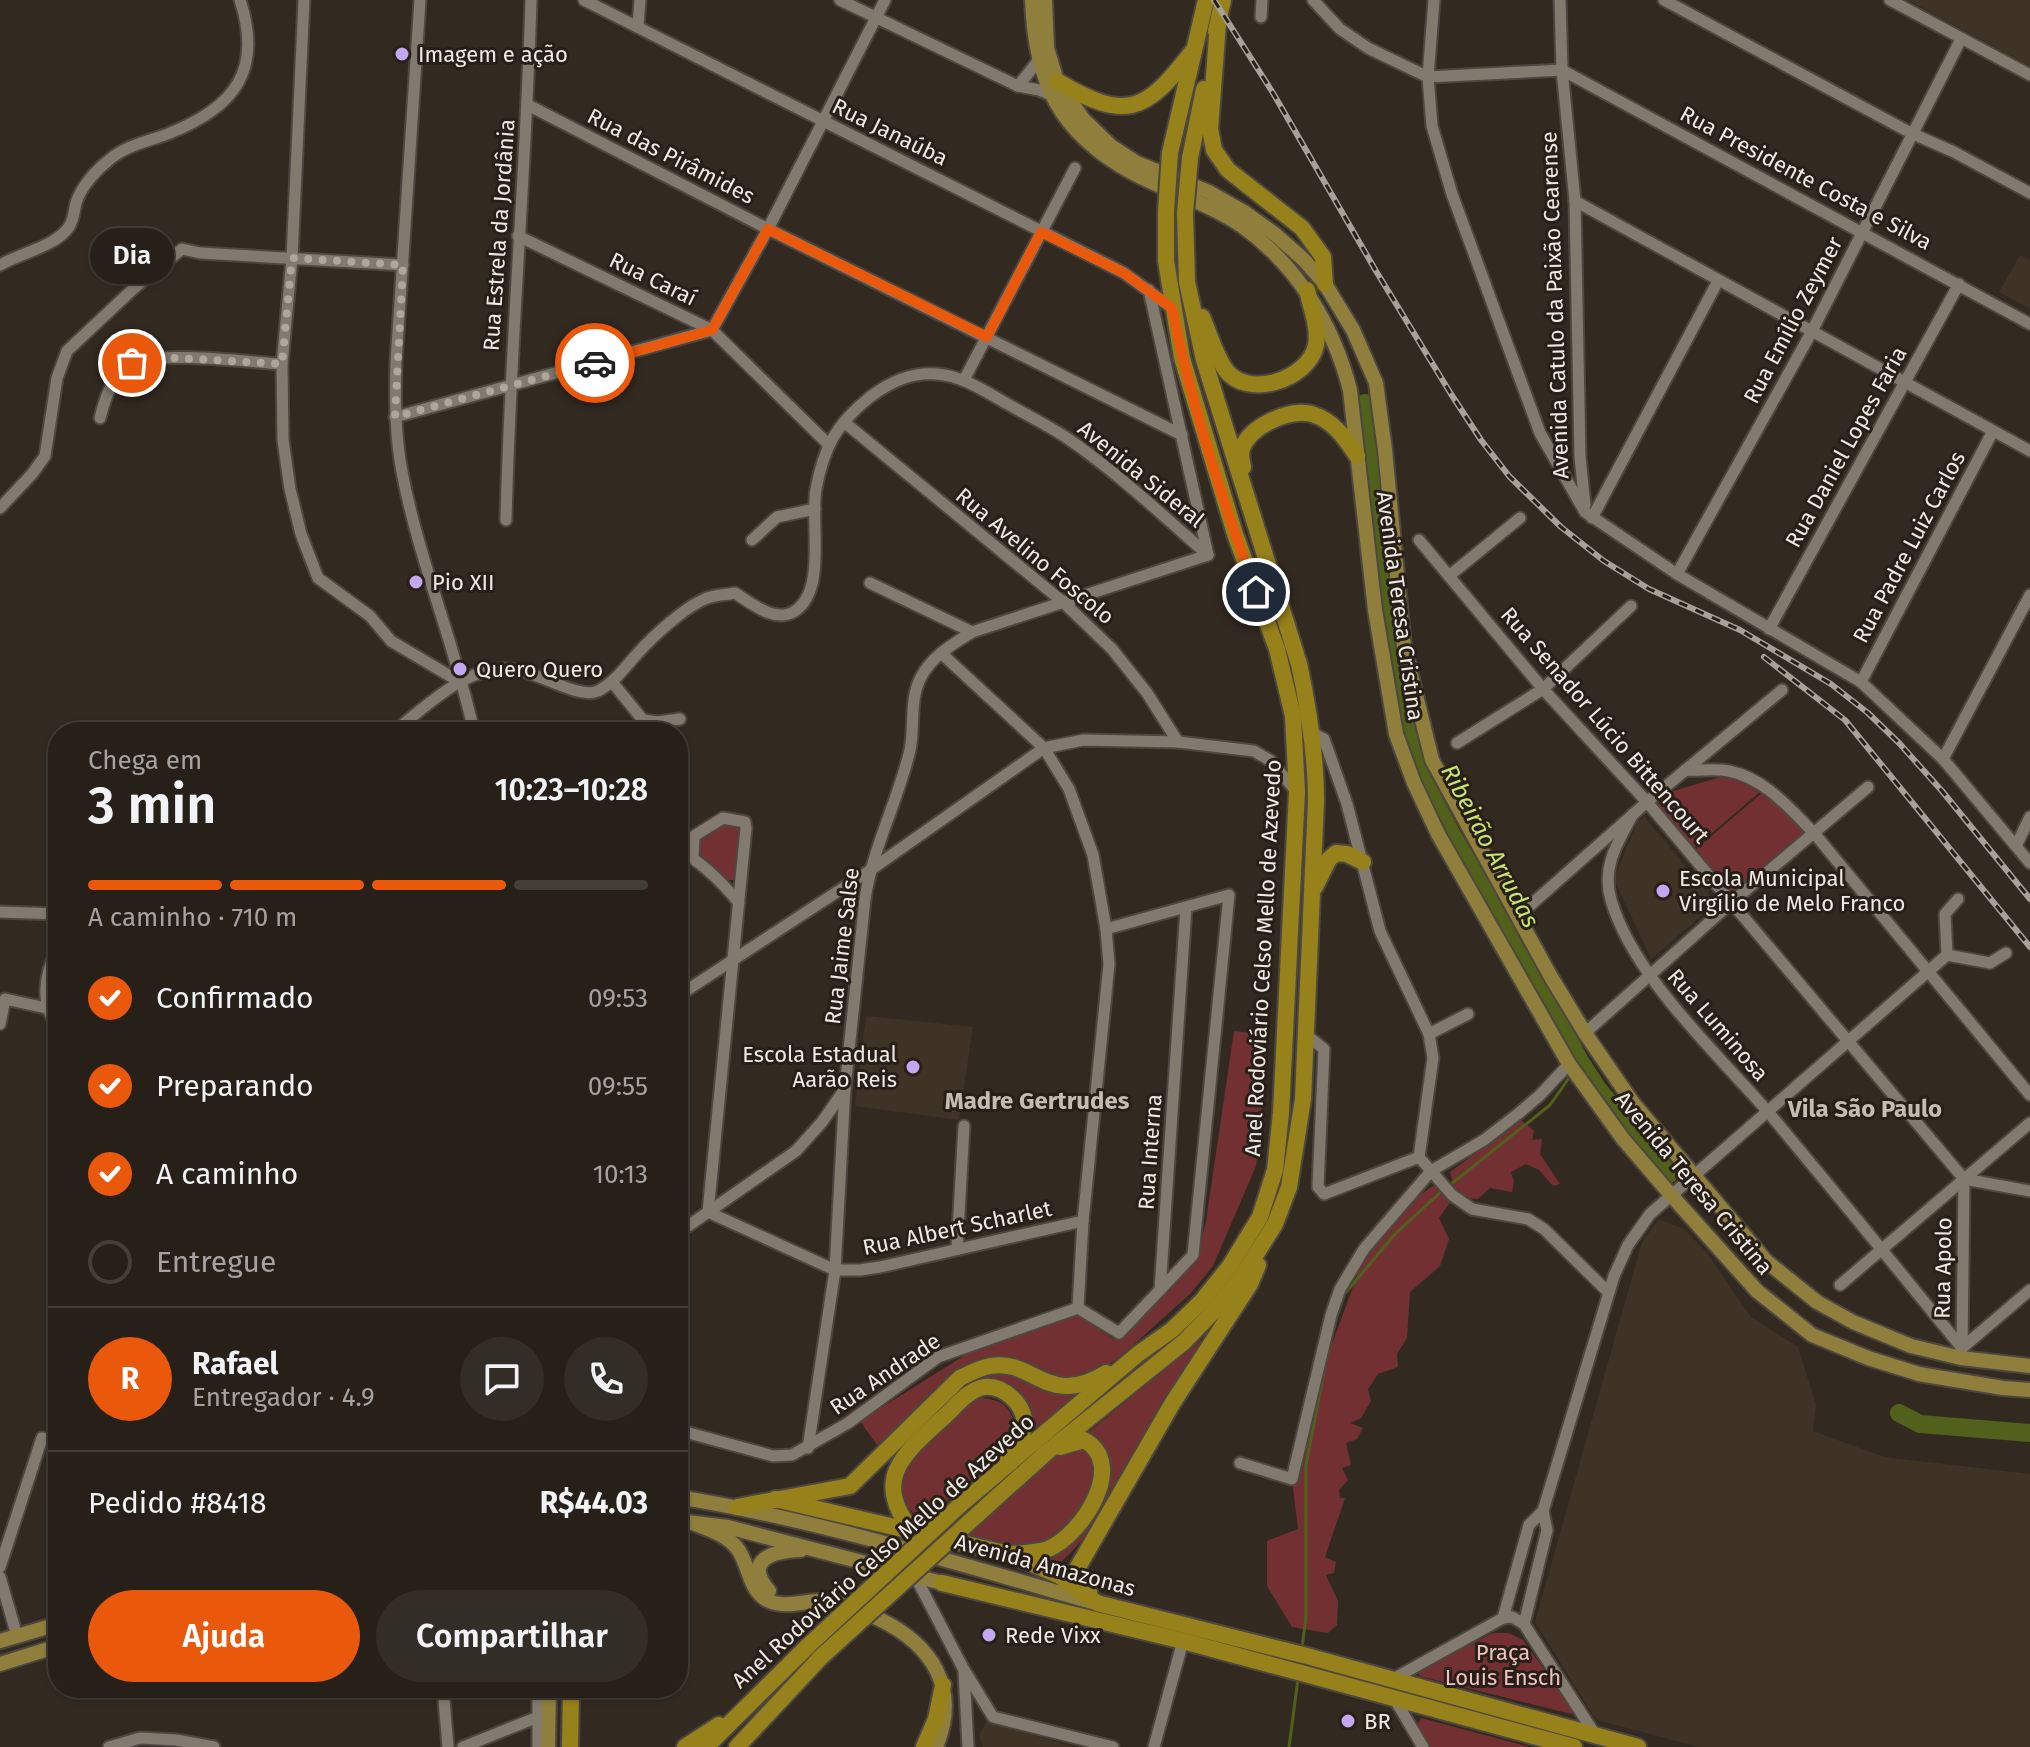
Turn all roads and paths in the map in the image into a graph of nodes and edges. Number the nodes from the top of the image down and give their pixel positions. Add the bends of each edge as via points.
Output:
1 (240, 0) edge
2 (304, 0) edge
3 (420, 0) edge
4 (531, 0) edge
5 (584, 0) edge
6 (640, 0) edge
7 (840, 0) edge
8 (885, 0) edge
9 (1032, 0) edge
10 (1045, 0) edge
11 (1206, 0) edge
12 (1223, 0) edge
13 (1262, 0) edge
14 (1313, 0) edge
15 (1434, 0) edge
16 (1560, 0) edge
17 (1664, 0) edge
18 (1890, 0) edge
19 (1261, 17) dead end
20 (875, 18) junction
21 (1218, 23) junction
22 (638, 25) junction
23 (1961, 39) junction
24 (1192, 52) junction
25 (1038, 61) junction
26 (1562, 70) junction
27 (2030, 75) edge
28 (1428, 77) junction
29 (1018, 86) junction
30 (1055, 88) junction
31 (528, 105) junction
32 (823, 121) junction
33 (1911, 133) junction
34 (1075, 168) dead end
35 (2030, 193) edge
36 (1575, 201) junction
37 (768, 229) junction
38 (1863, 231) junction
39 (1041, 232) junction
40 (518, 236) junction
41 (292, 258) junction
42 (0, 265) edge
43 (403, 265) junction
44 (1718, 281) junction
45 (1187, 282) junction
46 (1325, 284) junction
47 (1959, 284) junction
48 (1149, 290) junction
49 (1307, 290) junction
50 (1172, 308) junction
51 (2030, 324) edge
52 (712, 330) junction
53 (1811, 333) junction
54 (987, 337) junction
55 (282, 364) junction
56 (964, 380) junction
57 (1904, 383) junction
58 (509, 387) junction
59 (395, 417) junction
60 (100, 418) dead end
61 (844, 422) junction
62 (1993, 431) junction
63 (1182, 435) junction
64 (827, 443) junction
65 (2030, 451) edge
66 (1357, 456) junction
67 (0, 508) edge
68 (1250, 508) junction
69 (815, 509) junction
70 (1589, 515) junction
71 (1520, 518) dead end
72 (506, 520) dead end
73 (752, 540) dead end
74 (1419, 540) dead end
75 (1208, 555) junction
76 (1677, 574) junction
77 (1449, 576) junction
78 (870, 583) dead end
79 (2030, 595) edge
80 (1063, 602) junction
81 (1631, 606) dead end
82 (1769, 629) junction
83 (972, 632) junction
84 (941, 653) junction
85 (461, 681) junction
86 (612, 682) junction
87 (1861, 682) junction
88 (1543, 689) junction
89 (1782, 690) dead end
90 (680, 719) dead end
91 (407, 722) edge
92 (471, 722) edge
93 (1420, 723) junction
94 (1312, 733) junction
95 (1399, 733) junction
96 (1178, 742) junction
97 (1457, 743) dead end
98 (1044, 748) junction
99 (1943, 759) junction
100 (1685, 770) junction
101 (1868, 787) dead end
102 (1297, 792) junction
103 (1647, 802) junction
104 (1633, 814) junction
105 (2030, 817) edge
106 (1814, 833) junction
107 (2016, 846) junction
108 (688, 854) edge
109 (693, 857) junction
110 (1363, 862) junction
111 (2030, 863) edge
112 (869, 871) junction
113 (1312, 896) junction
114 (1958, 899) dead end
115 (1732, 902) junction
116 (739, 903) junction
117 (1186, 908) junction
118 (0, 912) edge
119 (48, 914) edge
120 (1517, 917) junction
121 (1106, 929) junction
122 (2006, 953) dead end
123 (1947, 955) junction
124 (731, 961) junction
125 (1927, 973) junction
126 (48, 977) edge
127 (1650, 977) junction
128 (688, 989) edge
129 (46, 1008) junction
130 (48, 1011) edge
131 (1468, 1014) dead end
132 (1, 1019) edge
133 (1304, 1033) junction
134 (1585, 1033) junction
135 (1429, 1034) junction
136 (1850, 1042) junction
137 (1569, 1064) junction
138 (845, 1088) junction
139 (2030, 1095) edge
140 (1767, 1112) junction
141 (2030, 1123) edge
142 (964, 1126) dead end
143 (1419, 1157) junction
144 (1431, 1171) junction
145 (1693, 1175) junction
146 (1964, 1179) junction
147 (2030, 1191) edge
148 (1671, 1195) junction
149 (708, 1212) junction
150 (1083, 1221) junction
151 (1275, 1224) junction
152 (688, 1226) edge
153 (957, 1248) junction
154 (1882, 1248) junction
155 (835, 1270) junction
156 (1840, 1285) dead end
157 (1160, 1290) junction
158 (2030, 1290) edge
159 (1608, 1292) junction
160 (1078, 1308) junction
161 (1962, 1353) junction
162 (1138, 1354) junction
163 (2030, 1366) edge
164 (1919, 1374) junction
165 (1994, 1386) junction
166 (2030, 1390) edge
167 (688, 1433) edge
168 (48, 1439) edge
169 (808, 1448) junction
170 (1047, 1452) junction
171 (1240, 1463) dead end
172 (688, 1499) edge
173 (775, 1499) junction
174 (964, 1501) junction
175 (737, 1507) junction
176 (1543, 1511) junction
177 (688, 1523) edge
178 (695, 1524) junction
179 (912, 1531) junction
180 (821, 1550) junction
181 (1009, 1554) junction
182 (0, 1567) edge
183 (915, 1576) junction
184 (0, 1577) edge
185 (942, 1583) junction
186 (1097, 1603) junction
187 (785, 1604) junction
188 (930, 1604) junction
189 (1503, 1618) junction
190 (1524, 1624) junction
191 (48, 1627) edge
192 (17, 1636) junction
193 (0, 1641) edge
194 (1183, 1641) junction
195 (48, 1649) edge
196 (0, 1664) edge
197 (963, 1668) junction
198 (1393, 1679) junction
199 (943, 1685) junction
200 (444, 1698) edge
201 (538, 1698) edge
202 (549, 1698) edge
203 (571, 1698) edge
204 (1394, 1698) junction
205 (740, 1711) junction
206 (767, 1716) junction
207 (538, 1717) junction
208 (1597, 1737) junction
209 (109, 1747) edge
210 (214, 1747) edge
211 (448, 1747) edge
212 (463, 1747) edge
213 (538, 1747) edge
214 (548, 1747) edge
215 (570, 1747) edge
216 (685, 1747) edge
217 (706, 1747) edge
218 (737, 1747) edge
219 (746, 1747) edge
220 (924, 1747) edge
221 (936, 1747) edge
222 (968, 1747) edge
223 (1113, 1747) edge
224 (1154, 1747) edge
225 (1423, 1747) edge
226 (1574, 1747) edge
227 (1638, 1747) edge

1 - 42 street via 246,61 235,89 194,123 108,160 81,190 68,229
2 - 41 street
3 - 43 street
4 - 31 street, Rua Estrela da Jordânia
5 - 22 street, Rua Janaúba
6 - 22 street
7 - 20 street
8 - 20 street
9 - 25 main road, Avenida Teresa Cristina
10 - 30 main road, Avenida Teresa Cristina
11 - 24 highway, Anel Rodoviário Celso Mello de Azevedo
12 - 21 highway, Anel Rodoviário Celso Mello de Azevedo
13 - 19 street
14 - 28 street via 1340,29 1368,48
15 - 28 street
16 - 26 street, Avenida Catulo da Paixão Cearense
17 - 33 street
18 - 23 street
20 - 29 street
20 - 32 street
21 - 45 highway, Anel Rodoviário Celso Mello de Azevedo, bridge via 1190,158
21 - 46 highway via 1210,129 1214,150 1228,170 1302,228 1323,257
22 - 32 street, Rua Janaúba
23 - 27 street
23 - 33 street, Rua Emílio Zeymer
24 - 30 highway via 1157,93 1131,107 1110,107
24 - 50 highway, Anel Rodoviário Celso Mello de Azevedo, bridge via 1170,153 1166,261
25 - 29 street
25 - 30 main road, Avenida Teresa Cristina
26 - 28 street
26 - 36 street, Avenida Catulo da Paixão Cearense
26 - 38 street, Rua Presidente Costa e Silva
28 - 70 street via 1432,126 1452,194 1540,433
29 - 30 street
30 - 46 main road, Avenida Teresa Cristina via 1111,146 1244,212
30 - 49 main road, Avenida Teresa Cristina via 1072,126 1092,148 1244,227
31 - 37 street, Rua das Pirâmides
31 - 40 street, Rua Estrela da Jordânia
32 - 37 street
32 - 39 street, Rua Janaúba
33 - 35 street
33 - 38 street, Rua Emílio Zeymer
34 - 39 street
36 - 44 street
36 - 70 street, Avenida Catulo da Paixão Cearense via 1580,457
37 - 52 street
37 - 54 street, Rua das Pirâmides
38 - 47 street, Rua Presidente Costa e Silva
38 - 53 street, Rua Emílio Zeymer
39 - 48 street, Rua Janaúba
39 - 54 street
40 - 52 street, Rua Caraí
40 - 58 street, Rua Estrela da Jordânia
41 - 43 street
41 - 55 street
41 - 67 street via 182,249 143,280 67,351 57,378 45,456
43 - 59 street
44 - 53 street
44 - 70 street
45 - 49 highway via 1225,370 1237,380 1254,383 1288,378 1310,361 1317,329
45 - 68 highway, Anel Rodoviário Celso Mello de Azevedo via 1204,360
46 - 93 main road, Avenida Teresa Cristina via 1376,383 1404,647
47 - 51 street, Rua Presidente Costa e Silva
47 - 57 street, Rua Daniel Lopes Faria
48 - 50 street, Rua Janaúba
48 - 63 street
49 - 66 main road, Avenida Teresa Cristina via 1341,357
50 - 102 highway, Anel Rodoviário Celso Mello de Azevedo via 1235,534 1277,649 1293,716
52 - 58 street
52 - 64 street, Rua Caraí
53 - 57 street
53 - 76 street, Rua Emílio Zeymer
54 - 56 street
54 - 63 street, Rua das Pirâmides
55 - 60 street via 158,357 132,363 109,387
55 - 85 street via 286,466 301,534 318,578 370,616 391,641
56 - 61 street, Avenida Sideral via 937,374 903,377
56 - 75 street, Avenida Sideral via 1065,437
57 - 62 street
57 - 82 street, Rua Daniel Lopes Faria
58 - 59 street
58 - 72 street, Rua Estrela da Jordânia
59 - 85 street via 402,473
61 - 64 street, Avenida Sideral
61 - 80 street, Rua Avelino Foscolo
62 - 65 street
62 - 87 street, Rua Padre Luiz Carlos
63 - 75 street
64 - 69 street, Avenida Sideral
66 - 68 highway via 1338,429 1310,413 1262,426 1242,449
66 - 95 main road, Avenida Teresa Cristina via 1375,610
68 - 94 highway, Anel Rodoviário Celso Mello de Azevedo via 1299,664
69 - 73 street via 777,517
69 - 86 street, Avenida Sideral via 810,595 795,611 768,614 735,593 704,599 652,637
70 - 76 street
71 - 77 street
74 - 77 street, Rua Senador Lúcio Bittencourt
75 - 80 street
76 - 82 street
77 - 88 street, Rua Senador Lúcio Bittencourt
78 - 83 street
79 - 99 street
80 - 83 street
80 - 96 street, Rua Avelino Foscolo via 1112,649
81 - 88 street
82 - 87 street
83 - 84 street
84 - 98 street
84 - 112 street, Rua Jaime Salse via 920,678 910,748
85 - 86 street via 509,668 573,691 596,692
85 - 91 street
85 - 92 street
86 - 90 street via 643,720
87 - 99 street
88 - 97 street
88 - 103 street, Rua Senador Lúcio Bittencourt
89 - 100 street
93 - 95 main road
93 - 120 main road, Avenida Teresa Cristina via 1432,760
94 - 110 street via 1324,739
94 - 113 highway, Anel Rodoviário Celso Mello de Azevedo
95 - 137 main road, Avenida Teresa Cristina via 1414,783 1438,834
96 - 98 street via 1083,740
96 - 102 street via 1254,751 1271,761
98 - 112 street
98 - 121 street via 1069,789 1088,842
99 - 107 street
100 - 103 street
100 - 106 street via 1728,771 1757,781
101 - 106 street
102 - 162 highway, Anel Rodoviário Celso Mello de Azevedo via 1275,1170 1260,1217 1230,1266 1172,1330
103 - 104 street
103 - 115 street, Rua Senador Lúcio Bittencourt
104 - 120 street
104 - 127 street, Rua Luminosa via 1611,856 1607,878 1611,901
105 - 107 street
106 - 115 street
106 - 125 street
107 - 111 street
108 - 109 street
109 - 116 street
109 - 116 street via 693,837 723,818 745,822
110 - 113 highway via 1336,853
110 - 135 street via 1380,931
112 - 124 street
112 - 138 street, Rua Jaime Salse
113 - 133 highway, Anel Rodoviário Celso Mello de Azevedo
114 - 123 street via 1945,914
115 - 127 street
115 - 136 street, Rua Senador Lúcio Bittencourt
116 - 124 street
117 - 121 street
117 - 157 street, Rua Interna
117 - 157 street via 1229,895 1193,1255
118 - 119 street
120 - 134 main road, Avenida Teresa Cristina
121 - 150 street via 1109,964
122 - 123 street via 1990,963
123 - 125 street
124 - 128 street
124 - 149 street
125 - 136 street
125 - 139 street
126 - 129 street
127 - 134 street
127 - 140 street, Rua Luminosa
129 - 130 street
129 - 132 street via 5,999
131 - 135 street
133 - 143 street via 1324,1049 1318,1187 1324,1194
133 - 151 highway, Anel Rodoviário Celso Mello de Azevedo via 1303,1099 1289,1187
134 - 145 main road, Avenida Teresa Cristina via 1633,1103
135 - 143 street via 1433,1058
136 - 140 street
136 - 146 street, Rua Senador Lúcio Bittencourt
137 - 144 street via 1519,1113
137 - 148 main road, Avenida Teresa Cristina
138 - 149 street via 796,1151
138 - 155 street, Rua Jaime Salse
140 - 145 street
140 - 154 street, Rua Luminosa
141 - 146 street
142 - 153 street
143 - 144 street
144 - 159 street via 1472,1209 1528,1219 1544,1229
144 - 171 street via 1364,1249 1340,1289 1292,1479
145 - 148 street
145 - 161 main road, Avenida Teresa Cristina via 1766,1261 1817,1302 1911,1346
146 - 147 street
146 - 154 street
146 - 161 street, Rua Apolo
148 - 159 street via 1628,1245
148 - 164 main road, Avenida Teresa Cristina via 1757,1291 1812,1335
149 - 152 street
149 - 155 street, Rua Albert Scharlet
150 - 153 street, Rua Albert Scharlet
150 - 160 street
151 - 170 highway, Anel Rodoviário Celso Mello de Azevedo via 1243,1275 1184,1342
151 - 186 highway via 1250,1284 1172,1404 1078,1567 1078,1576
153 - 155 street, Rua Albert Scharlet via 860,1270
154 - 156 street
154 - 161 street, Rua Luminosa
155 - 169 street, Rua Jaime Salse
157 - 160 street via 1119,1333
158 - 161 street
159 - 176 street
160 - 169 street, Rua Andrade via 938,1357
161 - 163 main road, Avenida Teresa Cristina
161 - 164 main road via 1946,1368
161 - 165 main road via 1973,1371
162 - 173 highway via 1096,1379 1066,1387 1000,1365 975,1370 960,1378 850,1486
162 - 174 highway, Anel Rodoviário Celso Mello de Azevedo
164 - 165 main road, Avenida Teresa Cristina
165 - 166 main road, Avenida Teresa Cristina
167 - 169 street via 773,1456
168 - 182 street via 42,1438
170 - 181 highway via 1075,1441 1091,1444 1103,1466 1097,1491 1077,1526 1058,1543
170 - 206 highway, Anel Rodoviário Celso Mello de Azevedo, bridge via 821,1657
172 - 175 main road, Avenida Amazonas
173 - 175 highway
173 - 179 highway
174 - 179 highway via 1015,1448 1024,1425 1018,1404 998,1389 971,1392 908,1449 891,1490
174 - 205 highway, Anel Rodoviário Celso Mello de Azevedo, bridge
175 - 186 main road, Avenida Amazonas
176 - 189 street via 1529,1525
176 - 190 street via 1547,1530
177 - 178 main road, Avenida Amazonas
178 - 180 main road, Avenida Amazonas
178 - 187 main road via 735,1545 759,1594
179 - 181 highway
180 - 183 main road, Avenida Amazonas
180 - 187 main road via 773,1552 760,1566 763,1584
181 - 186 highway via 1060,1576
183 - 185 main road, Avenida Amazonas
183 - 188 street
184 - 192 street
185 - 188 street via 934,1587
185 - 194 highway, Avenida Amazonas
186 - 198 highway, Avenida Amazonas
187 - 199 main road via 827,1601 884,1621 914,1640
188 - 197 street
189 - 190 street
189 - 198 street
190 - 208 street
191 - 192 main road
192 - 193 main road
194 - 204 highway, Avenida Amazonas
194 - 224 street
195 - 196 main road
197 - 222 street
197 - 223 street via 993,1717
198 - 208 highway, Avenida Amazonas
199 - 220 highway
199 - 221 main road via 946,1712
200 - 211 street
201 - 207 street
202 - 214 main road
203 - 215 highway
204 - 225 street
204 - 226 highway, Avenida Amazonas
205 - 216 highway
205 - 217 highway, Anel Rodoviário Celso Mello de Azevedo
206 - 218 highway, Anel Rodoviário Celso Mello de Azevedo
206 - 219 highway
207 - 212 street
207 - 213 street
208 - 227 highway, Avenida Amazonas
209 - 210 street via 140,1738

